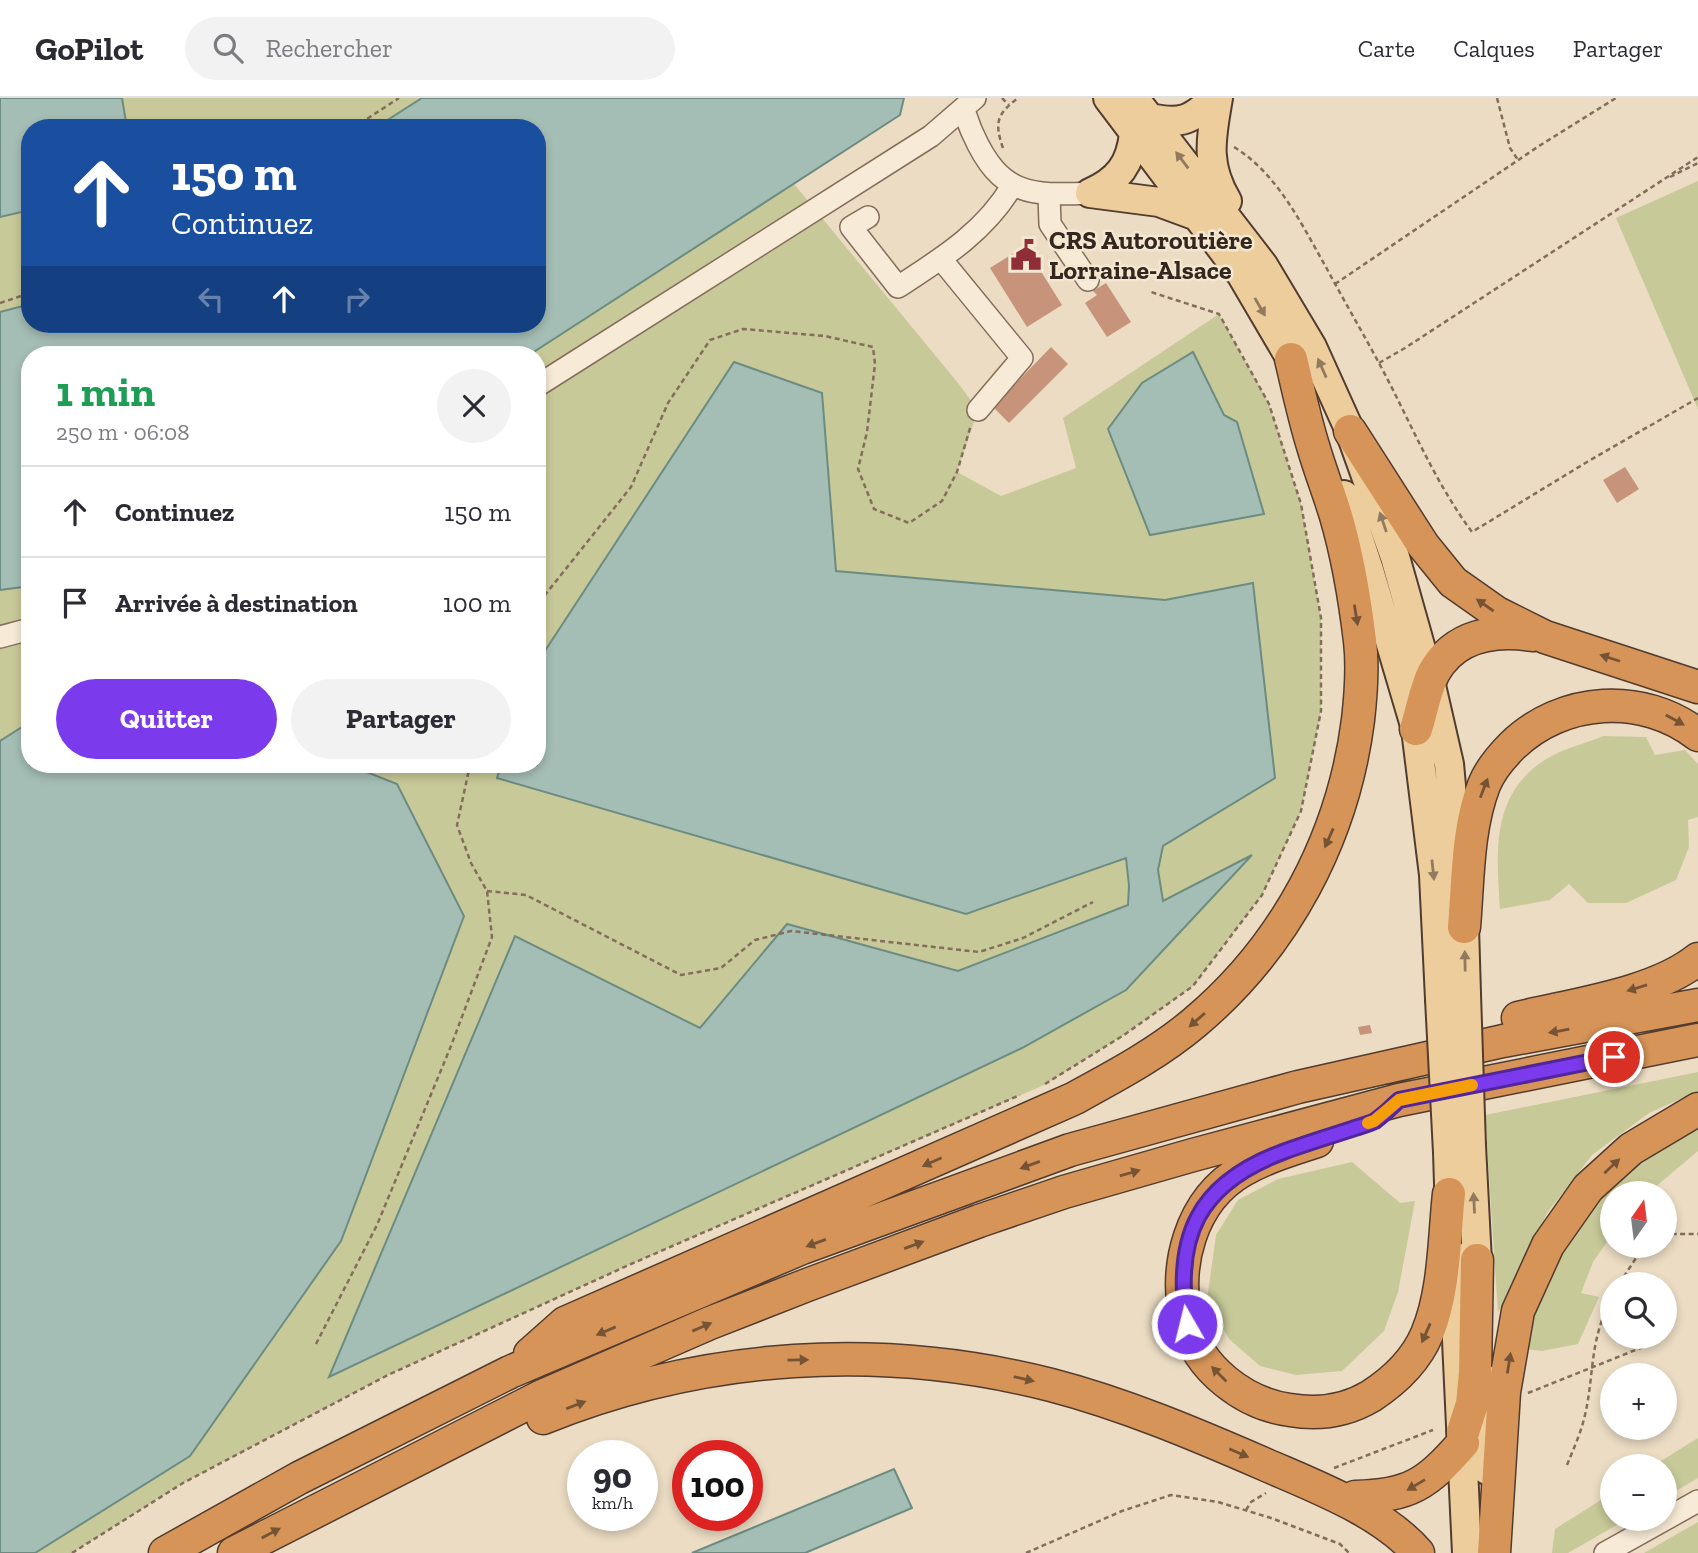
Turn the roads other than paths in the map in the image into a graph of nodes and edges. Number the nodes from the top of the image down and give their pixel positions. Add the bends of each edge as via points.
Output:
1 (1216, 98) edge
2 (969, 103) edge
3 (1130, 110) edge
4 (1012, 186) junction
5 (1090, 193) junction
6 (1049, 195) junction
7 (1197, 216) junction
8 (868, 217) dead end
9 (941, 259) junction
10 (1263, 265) junction
11 (1088, 280) dead end
12 (1291, 359) junction
13 (546, 380) edge
14 (978, 410) road end
15 (1350, 430) junction
16 (21, 631) edge
17 (0, 637) edge
18 (1545, 637) junction
19 (1430, 681) junction
20 (1698, 687) edge
21 (1416, 729) junction
22 (1698, 735) edge
23 (1464, 927) junction
24 (1698, 959) edge
25 (1453, 996) junction
26 (1698, 1005) edge
27 (1698, 1040) edge
28 (1399, 1100) junction
29 (1698, 1109) edge
30 (1460, 1149) junction
31 (1070, 1150) junction
32 (1449, 1194) junction
33 (1476, 1260) junction
34 (510, 1371) junction
35 (1453, 1435) junction
36 (1355, 1497) dead end
37 (1698, 1501) edge
38 (308, 1514) junction
39 (165, 1553) edge
40 (234, 1553) edge
41 (1419, 1553) edge
42 (1467, 1553) edge
43 (1493, 1553) edge
44 (1605, 1553) edge

1 - 3 main road via 1188,119 1175,122
1 - 10 main road via 1212,166
2 - 4 street via 983,153
2 - 13 street via 931,136
3 - 5 main road via 1130,157 1123,170
3 - 7 main road
10 -> 3 main road
4 - 6 street
4 - 9 street via 988,219
5 - 6 street
5 - 7 main road via 1158,202
6 - 11 street via 1050,224
7 -> 12 main road via 1241,274
8 - 9 street via 851,227 898,287
9 - 14 street via 1022,359
15 -> 10 main road via 1312,347
12 - 21 main road via 1350,510
12 -> 34 highway via 1349,568 1360,643 1361,695 1351,761 1334,825 1292,911 1267,946 1230,991 1142,1061 1073,1099 565,1323
18 -> 15 highway via 1497,613 1453,582 1423,545
19 -> 15 main road via 1395,556
16 - 17 street
18 - 19 highway via 1513,632 1467,639 1450,651
20 -> 18 highway
19 - 21 highway
19 - 23 main road via 1449,764
21 -> 25 main road
23 -> 22 highway via 1477,808 1485,782 1520,738 1568,711 1593,706 1628,706 1664,714
25 -> 23 main road
24 -> 31 highway via 1639,989 1248,1085
25 - 30 main road, bridge
26 -> 31 highway via 1503,1041 1298,1087
27 - 28 highway
32 -> 28 highway via 1437,1305 1426,1337 1385,1387 1356,1405 1309,1413 1258,1402 1234,1389 1198,1349 1187,1324 1183,1258 1190,1231 1204,1207 1241,1171 1374,1121
38 -> 28 highway via 540,1397 807,1284 1064,1192
43 -> 29 highway via 1504,1392 1517,1311 1548,1245 1588,1188 1631,1149
30 - 32 main road
33 -> 30 main road
31 -> 34 highway via 802,1248
32 - 35 main road
33 - 35 highway via 1472,1404
33 - 43 main road
34 - 39 highway via 310,1472
35 -> 36 highway via 1432,1476 1406,1492
35 - 42 main road
37 - 44 street
40 -> 38 highway
38 -> 41 highway via 618,1391 776,1360 871,1358 1000,1374 1126,1409 1332,1495 1373,1517

